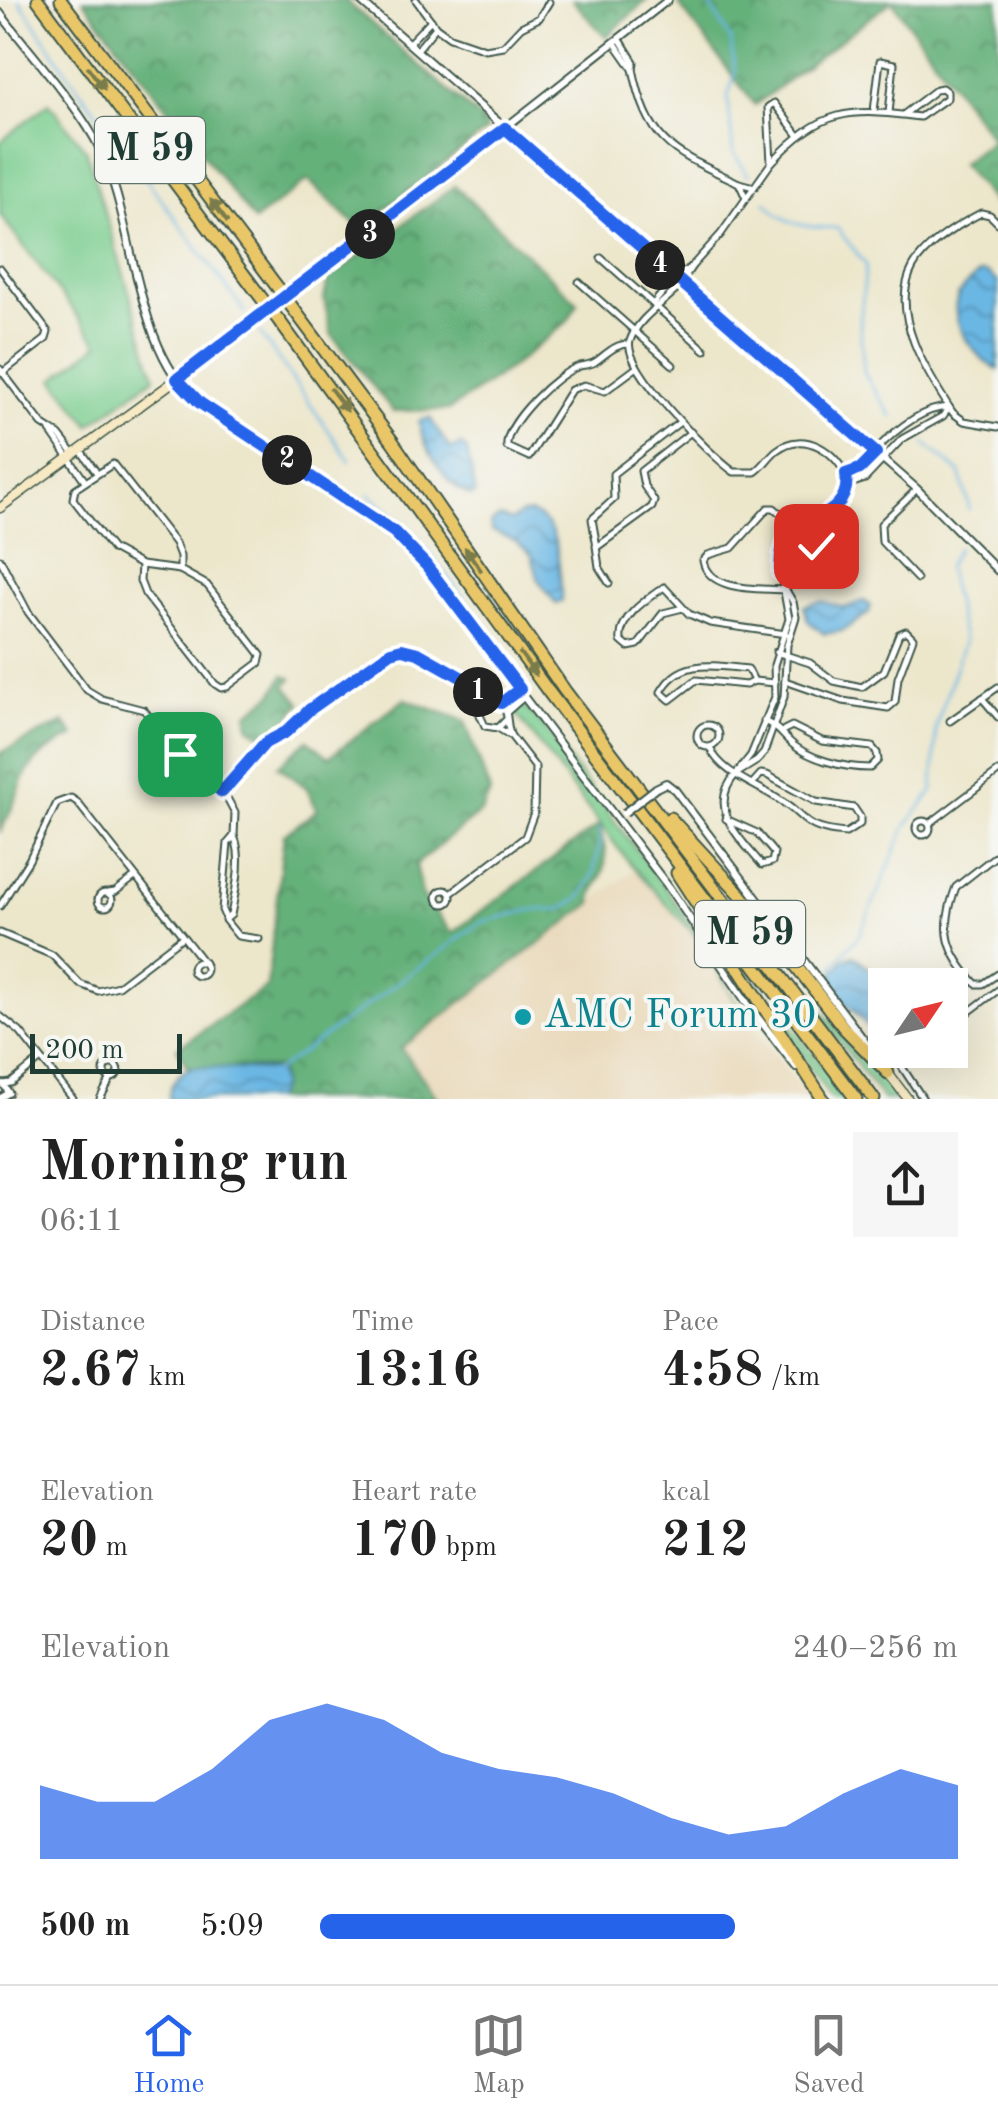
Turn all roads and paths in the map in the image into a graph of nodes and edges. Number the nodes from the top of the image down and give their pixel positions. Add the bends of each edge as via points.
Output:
1 (38, 0) edge
2 (61, 0) edge
3 (360, 0) edge
4 (416, 0) edge
5 (668, 0) edge
6 (549, 2) edge
7 (0, 13) edge
8 (431, 20) junction
9 (436, 27) junction
10 (616, 40) junction
11 (409, 43) junction
12 (417, 50) junction
13 (874, 111) junction
14 (889, 113) junction
15 (903, 114) junction
16 (505, 128) junction
17 (799, 136) junction
18 (772, 163) junction
19 (739, 183) junction
20 (754, 187) junction
21 (746, 199) junction
22 (998, 223) edge
23 (601, 258) dead end
24 (0, 268) edge
25 (679, 281) junction
26 (579, 282) dead end
27 (654, 308) junction
28 (635, 332) junction
29 (630, 344) junction
30 (705, 350) dead end
31 (674, 366) dead end
32 (636, 368) junction
33 (1, 371) edge
34 (177, 379) junction
35 (949, 406) junction
36 (680, 422) junction
37 (998, 427) edge
38 (692, 431) junction
39 (74, 454) junction
40 (879, 456) junction
41 (846, 474) junction
42 (91, 477) junction
43 (847, 485) junction
44 (916, 489) junction
45 (2, 504) edge
46 (831, 511) junction
47 (794, 525) junction
48 (789, 535) junction
49 (596, 546) junction
50 (0, 559) edge
51 (141, 565) junction
52 (180, 570) junction
53 (998, 571) edge
54 (802, 572) junction
55 (780, 573) junction
56 (917, 578) dead end
57 (609, 582) dead end
58 (783, 587) junction
59 (683, 608) junction
60 (786, 634) junction
61 (776, 652) junction
62 (786, 654) junction
63 (754, 681) junction
64 (785, 681) junction
65 (774, 682) junction
66 (998, 686) edge
67 (478, 692) junction
68 (522, 693) junction
69 (982, 698) junction
70 (497, 702) junction
71 (482, 707) junction
72 (507, 712) junction
73 (998, 717) edge
74 (506, 720) junction
75 (764, 721) junction
76 (950, 721) dead end
77 (774, 726) junction
78 (498, 728) junction
79 (784, 730) junction
80 (511, 736) junction
81 (710, 748) junction
82 (625, 770) junction
83 (998, 772) edge
84 (736, 774) junction
85 (752, 784) junction
86 (222, 792) junction
87 (620, 815) junction
88 (726, 818) junction
89 (647, 822) junction
90 (929, 824) dead end
91 (234, 836) junction
92 (998, 854) edge
93 (135, 877) junction
94 (116, 892) junction
95 (107, 893) junction
96 (450, 894) dead end
97 (112, 900) junction
98 (0, 906) edge
99 (223, 916) junction
100 (231, 917) junction
101 (231, 927) junction
102 (0, 933) edge
103 (181, 938) junction
104 (259, 939) dead end
105 (192, 952) junction
106 (204, 963) junction
107 (194, 965) junction
108 (998, 974) edge
109 (998, 990) edge
110 (968, 1012) edge
111 (0, 1016) edge
112 (41, 1060) junction
113 (904, 1068) edge
114 (888, 1073) junction
115 (108, 1078) dead end
116 (2, 1084) edge
117 (10, 1086) junction
118 (0, 1098) edge
119 (72, 1099) edge
120 (100, 1099) edge
121 (822, 1099) edge
122 (856, 1099) edge
123 (874, 1099) edge
124 (908, 1099) edge
125 (923, 1099) edge

1 -> 89 highway, M 59, bridge
82 -> 2 highway, M 59, bridge via 392,442
3 - 11 street
4 - 8 street
5 - 10 street
6 - 9 street via 503,46 485,50
7 - 34 street via 102,153 158,346
8 - 9 street
8 - 11 street
9 - 12 street
10 - 16 street
10 - 19 street via 662,140 698,167
11 - 12 street
12 - 16 street
13 - 14 street
13 - 14 street via 880,61 894,64
13 - 17 street via 832,117
14 - 15 street
15 - 15 street via 924,116 947,92 937,88
16 - 25 street
16 - 34 street
17 - 18 street
17 - 18 street via 774,103 768,108
18 - 20 street
19 - 20 street
19 - 21 street
20 - 21 street
21 - 25 street
22 - 35 street via 977,214 920,258 906,288 912,337
23 - 27 street
24 - 33 street via 48,332
25 - 27 street
25 - 40 street
26 - 28 street
27 - 28 street
27 - 30 street
28 - 29 street
28 - 31 street
29 - 32 street
29 - 32 street via 577,367 530,402 507,433 506,447 531,456 572,390 586,385 605,391
32 - 36 street
33 - 39 street
34 - 39 main road
34 - 68 street via 200,403 394,532
35 - 37 street via 960,419
35 - 40 street
35 - 40 street via 896,430
36 - 38 street
36 - 49 street via 612,476 614,499 592,519
38 - 41 street via 738,474 755,472 778,449 804,441 824,449
38 - 49 street via 641,471 652,507
39 - 42 street
39 - 42 street
39 - 45 main road
40 - 41 street
40 - 43 street via 865,480
40 - 44 street
41 - 43 street
42 - 51 street via 72,492 75,502 112,549
42 - 52 street via 110,464 118,467 175,542
43 - 46 street
44 - 53 street
44 - 56 street via 881,524 882,542
46 - 47 street
46 - 48 street
47 - 48 street
47 - 58 street via 768,508 732,548 702,563 724,584
48 - 55 street
49 - 57 street
50 - 86 street via 28,612 87,690 144,710 186,762
51 - 52 street
51 - 52 street via 146,594 221,688 261,658 212,590
54 - 54 street via 834,570 839,561 817,546 802,561
54 - 55 street
55 - 58 street
58 - 60 street via 796,612
59 - 59 street via 664,586 629,616 622,641 635,647 663,613
59 - 60 street via 716,624
60 - 61 street
60 - 62 street
61 - 62 street
61 - 65 street
62 - 64 street
62 - 64 street via 832,681 865,686 884,671 899,634 913,638 888,708
63 - 63 street via 696,680 670,700 661,692 695,666 748,669
63 - 65 street
64 - 65 street
64 - 77 street
65 - 75 street
66 - 69 street
67 - 70 street
67 - 71 street
67 - 86 street via 418,653 391,652 265,743
68 - 70 street
68 - 72 street
68 - 87 street
69 - 73 street
69 - 76 street
70 - 71 street
70 - 72 street
71 - 78 street via 482,723
72 - 74 street
74 - 78 street
74 - 80 street
75 - 77 street
75 - 84 street via 752,755
77 - 79 street
77 - 84 street via 760,758
78 - 80 street
79 - 79 street via 788,740 834,765 870,768 878,760 872,747 822,742 792,726
80 - 96 street via 535,767 531,826
81 - 81 street via 697,738 704,725 719,733
81 - 84 street
82 - 114 highway via 731,884 844,1028
82 - 123 highway, M 59
83 - 90 street
84 - 85 street
84 - 88 street via 724,794
85 - 85 street via 821,829 848,833 860,824 854,808 816,802 766,775
86 - 91 street via 233,807
87 - 114 street, bridge via 666,782 676,790
87 - 121 street
88 - 88 street via 762,865 772,862 774,853 760,835
89 - 121 highway
89 - 122 highway, M 59
91 - 99 street
91 - 100 street via 239,846
92 - 108 street via 957,884 948,926 950,950 974,982 981,985
93 - 94 street
93 - 98 street via 77,802 66,798
93 - 103 street
94 - 95 street
94 - 97 street
95 - 97 street
95 - 97 street via 99,896 100,905
99 - 100 street
99 - 101 street
100 - 101 street
101 - 104 street via 240,937
102 - 103 street via 52,955 80,984 98,991 118,986
103 - 105 street
105 - 106 street
105 - 107 street
106 - 107 street
106 - 107 street via 200,976
109 - 110 street
111 - 112 street
112 - 117 street
112 - 119 street
113 - 125 street
114 - 124 main road
115 - 120 street
116 - 117 street
117 - 118 street

